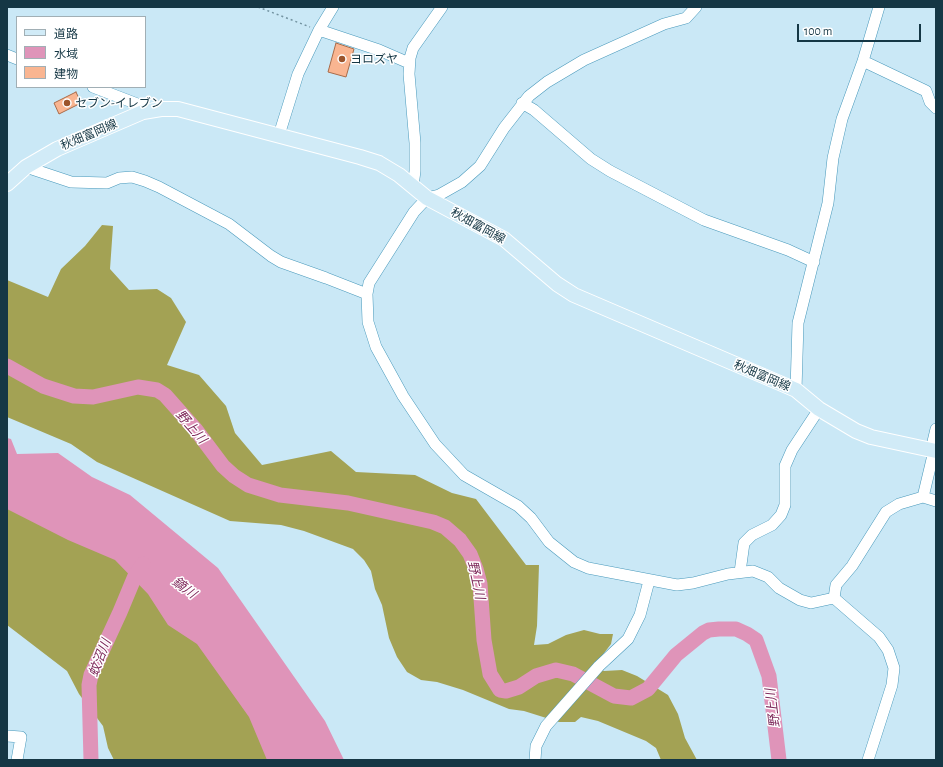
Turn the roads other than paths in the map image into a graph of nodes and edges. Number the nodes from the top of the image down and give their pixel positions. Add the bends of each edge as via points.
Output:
1 (332, 7) edge
2 (442, 7) edge
3 (879, 7) edge
4 (691, 9) edge
5 (319, 30) junction
6 (863, 61) junction
7 (410, 63) junction
8 (96, 88) edge
9 (522, 103) junction
10 (936, 108) edge
11 (153, 110) junction
12 (280, 135) junction
13 (26, 166) junction
14 (7, 184) edge
15 (413, 186) junction
16 (427, 198) junction
17 (814, 262) junction
18 (367, 294) junction
19 (796, 390) junction
20 (819, 408) junction
21 (936, 429) edge
22 (934, 451) edge
23 (923, 497) junction
24 (936, 501) edge
25 (740, 572) junction
26 (649, 581) junction
27 (834, 598) junction
28 (7, 736) edge
29 (17, 760) edge
30 (535, 760) edge
31 (868, 760) edge

1 - 5 street
2 - 7 street via 413,48
3 - 6 street
4 - 9 street via 686,18 664,24 584,60 547,82
5 - 7 street
5 - 12 street via 298,74
6 - 10 street via 926,91 930,102
6 - 17 street via 842,119 833,158 828,202
7 - 15 street via 415,143
8 - 11 street
9 - 16 street via 480,166 462,182 439,195
9 - 17 street via 534,110 591,159 610,171 704,220
11 - 12 main road, 秋畑富岡線 via 178,110
11 - 13 main road, 秋畑富岡線 via 142,112 57,149
12 - 15 main road, 秋畑富岡線 via 379,163
13 - 14 main road, 秋畑富岡線
13 - 18 street via 71,182 107,183 119,178 132,177 159,187 229,224 281,262
15 - 16 main road, 秋畑富岡線
16 - 18 street via 414,212 381,263 369,283
16 - 19 main road, 秋畑富岡線 via 504,239 557,284 574,295
17 - 19 street via 798,323
18 - 26 street via 368,322 376,347 403,396 444,455 469,478 518,506 531,518 549,542 574,562 588,568
19 - 20 main road, 秋畑富岡線
20 - 22 main road, 秋畑富岡線 via 856,431 871,437
20 - 25 street via 792,450 785,466 785,505 782,515 772,525 752,535 744,543
21 - 22 street
22 - 23 street
23 - 24 street
23 - 27 street via 899,504 886,512 852,566 836,585
25 - 26 street via 694,584 677,585
25 - 27 street via 753,571 768,577 779,588 800,600 811,603
26 - 30 street via 636,625 620,647 599,666 552,720 538,740
27 - 31 street via 879,637 888,650 894,668 892,685
28 - 29 street via 21,737

